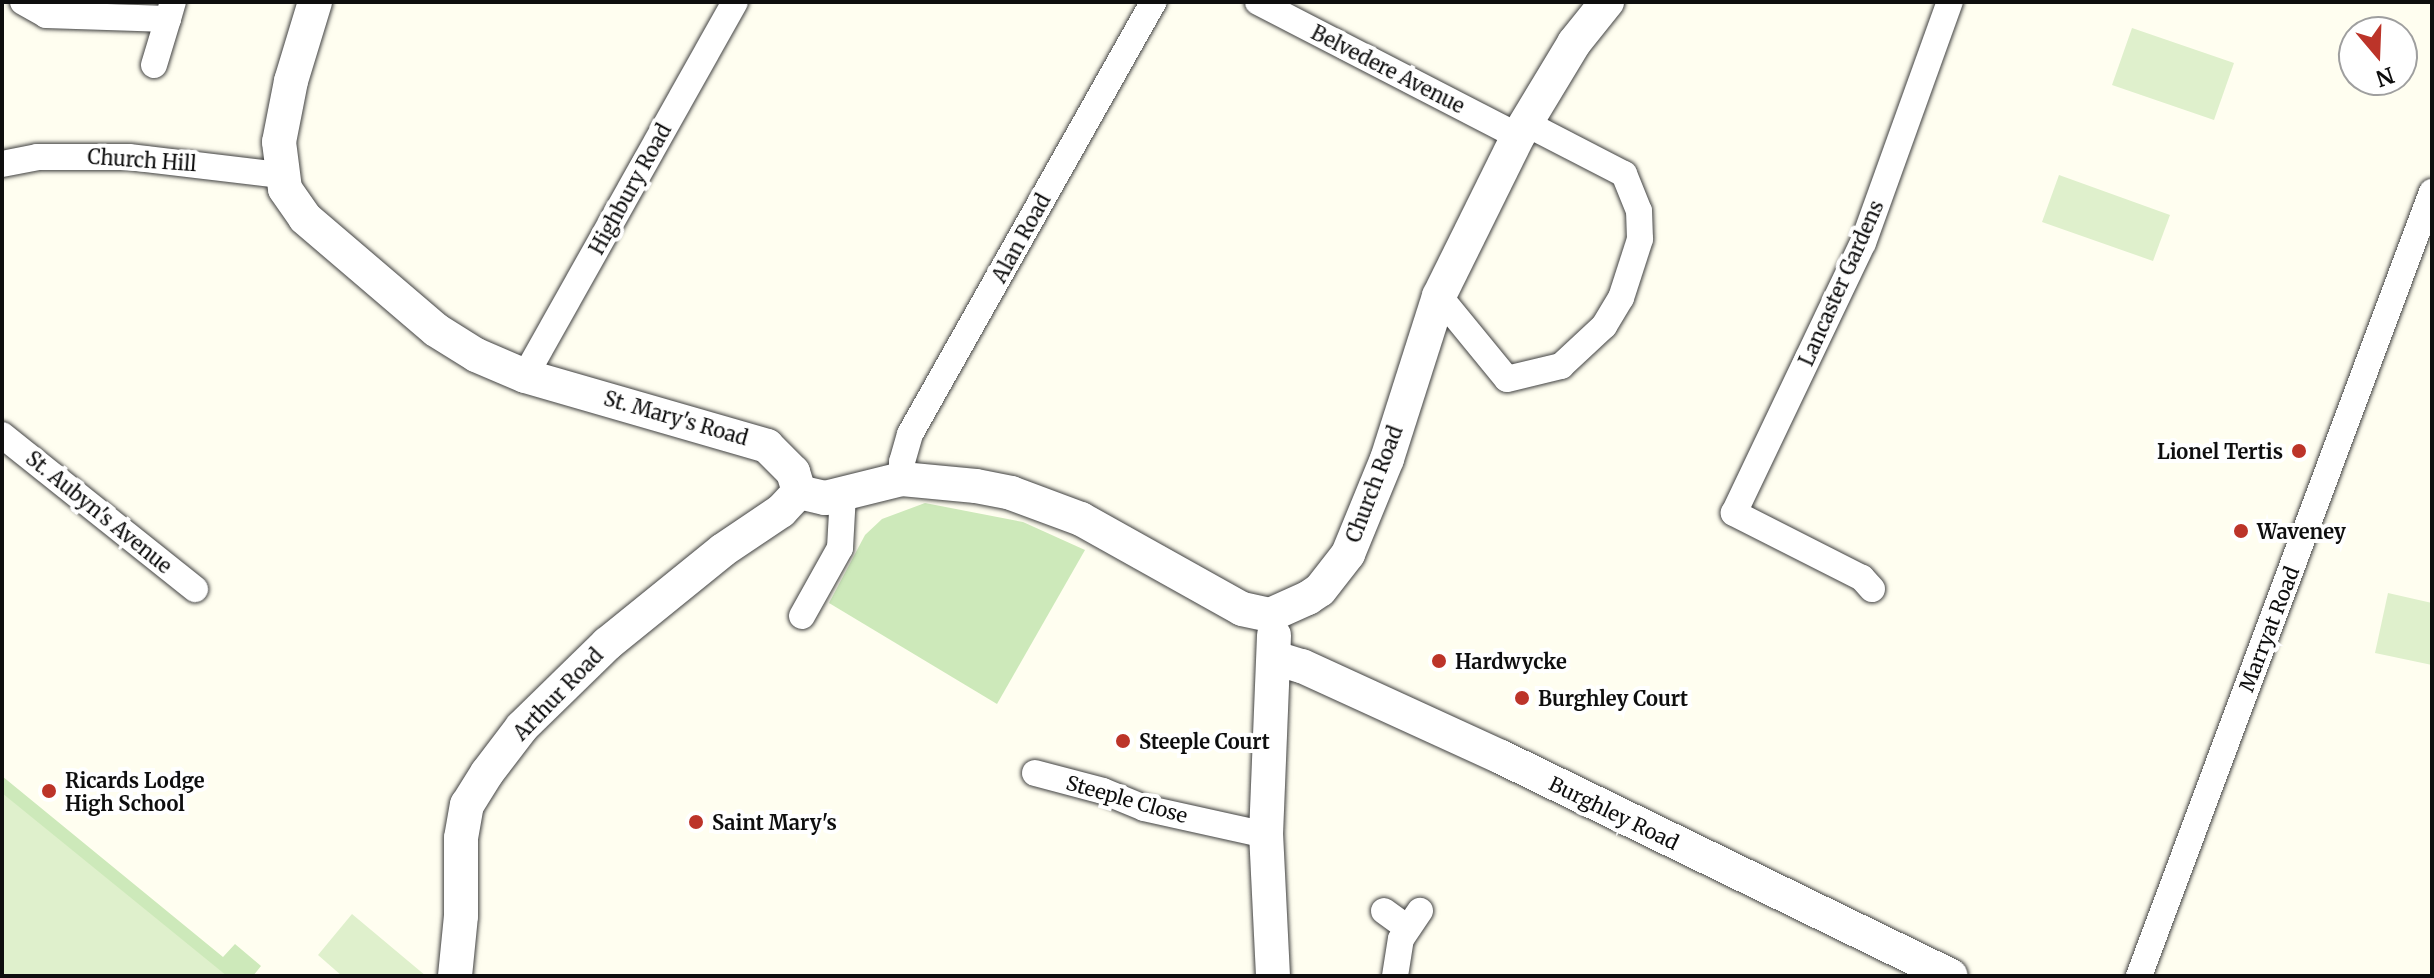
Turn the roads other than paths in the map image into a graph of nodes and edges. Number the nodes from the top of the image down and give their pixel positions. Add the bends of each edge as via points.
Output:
1 (23, 2) edge
2 (315, 2) edge
3 (735, 2) edge
4 (1153, 2) edge
5 (1258, 2) edge
6 (1607, 2) edge
7 (1950, 2) edge
8 (171, 11) edge
9 (154, 65) dead end
10 (1521, 130) junction
11 (2, 164) edge
12 (281, 175) junction
13 (2432, 192) edge
14 (1439, 296) junction
15 (525, 376) junction
16 (2, 435) edge
17 (902, 479) junction
18 (799, 492) junction
19 (843, 495) junction
20 (195, 589) dead end
21 (1872, 589) dead end
22 (1270, 615) junction
23 (802, 616) dead end
24 (1275, 658) junction
25 (1035, 773) dead end
26 (1266, 835) junction
27 (1384, 911) dead end
28 (455, 976) edge
29 (1273, 976) edge
30 (1395, 976) edge
31 (1951, 976) edge
32 (2139, 976) edge

1 - 8 street via 46,15
2 - 12 street, St. Mary's Road via 283,118
3 - 15 street, Highbury Road
4 - 17 street, Alan Road via 910,434
5 - 10 street, Belvedere Avenue
6 - 10 street, Church Road via 1574,43
7 - 21 street, Lancaster Gardens via 1863,243 1723,508 1862,578
8 - 9 street
10 - 14 street, Church Road
10 - 14 street via 1618,169 1629,183 1639,211 1640,239 1621,298 1604,326 1561,366 1507,379
11 - 12 street, Church Hill via 37,157 129,157
12 - 15 street, St. Mary's Road via 291,203 305,218 436,330
13 - 32 street, Marryat Road
14 - 22 street, Church Road via 1387,459 1348,554 1320,590
15 - 18 street, St. Mary's Road via 767,446 793,472
16 - 20 street, St. Aubyn's Avenue
17 - 19 street
17 - 22 street via 950,481 1011,493 1103,530 1242,609
18 - 19 street via 825,498
18 - 28 street, Arthur Road via 607,644 522,727 487,773 467,805 461,838
19 - 23 street via 840,548
22 - 24 street
24 - 26 street
24 - 31 street, Burghley Road via 1501,757
25 - 26 street, Steeple Close via 1144,808
26 - 29 street
27 - 30 street via 1413,919

